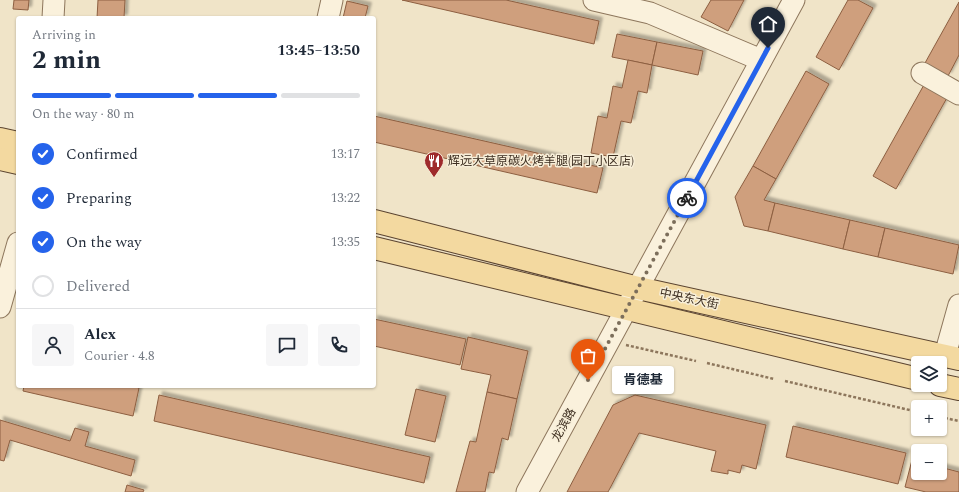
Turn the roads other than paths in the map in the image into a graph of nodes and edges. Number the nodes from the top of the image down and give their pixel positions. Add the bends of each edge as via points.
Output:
1 (54, 0) edge
2 (332, 0) edge
3 (594, 0) edge
4 (794, 0) edge
5 (53, 16) edge
6 (328, 16) edge
7 (762, 60) junction
8 (922, 73) dead end
9 (959, 94) edge
10 (0, 139) edge
11 (16, 143) edge
12 (0, 159) edge
13 (16, 163) edge
14 (376, 222) edge
15 (376, 248) edge
16 (16, 250) edge
17 (638, 288) junction
18 (959, 305) edge
19 (0, 307) edge
20 (627, 309) junction
21 (952, 357) edge
22 (911, 377) edge
23 (947, 386) edge
24 (959, 389) edge
25 (527, 492) edge

1 - 5 street
2 - 6 street
3 - 7 street via 650,13
4 - 7 street, 龙滨路
7 - 17 street, 龙滨路
8 - 9 street
10 - 11 main road
12 - 13 main road
14 - 17 main road, 中央东大街
15 - 20 main road, 中央东大街
16 - 19 street
17 - 20 street, 龙滨路
17 - 21 main road, 中央东大街
18 - 21 street
20 - 22 main road, 中央东大街
20 - 25 street, 龙滨路
23 - 24 main road

